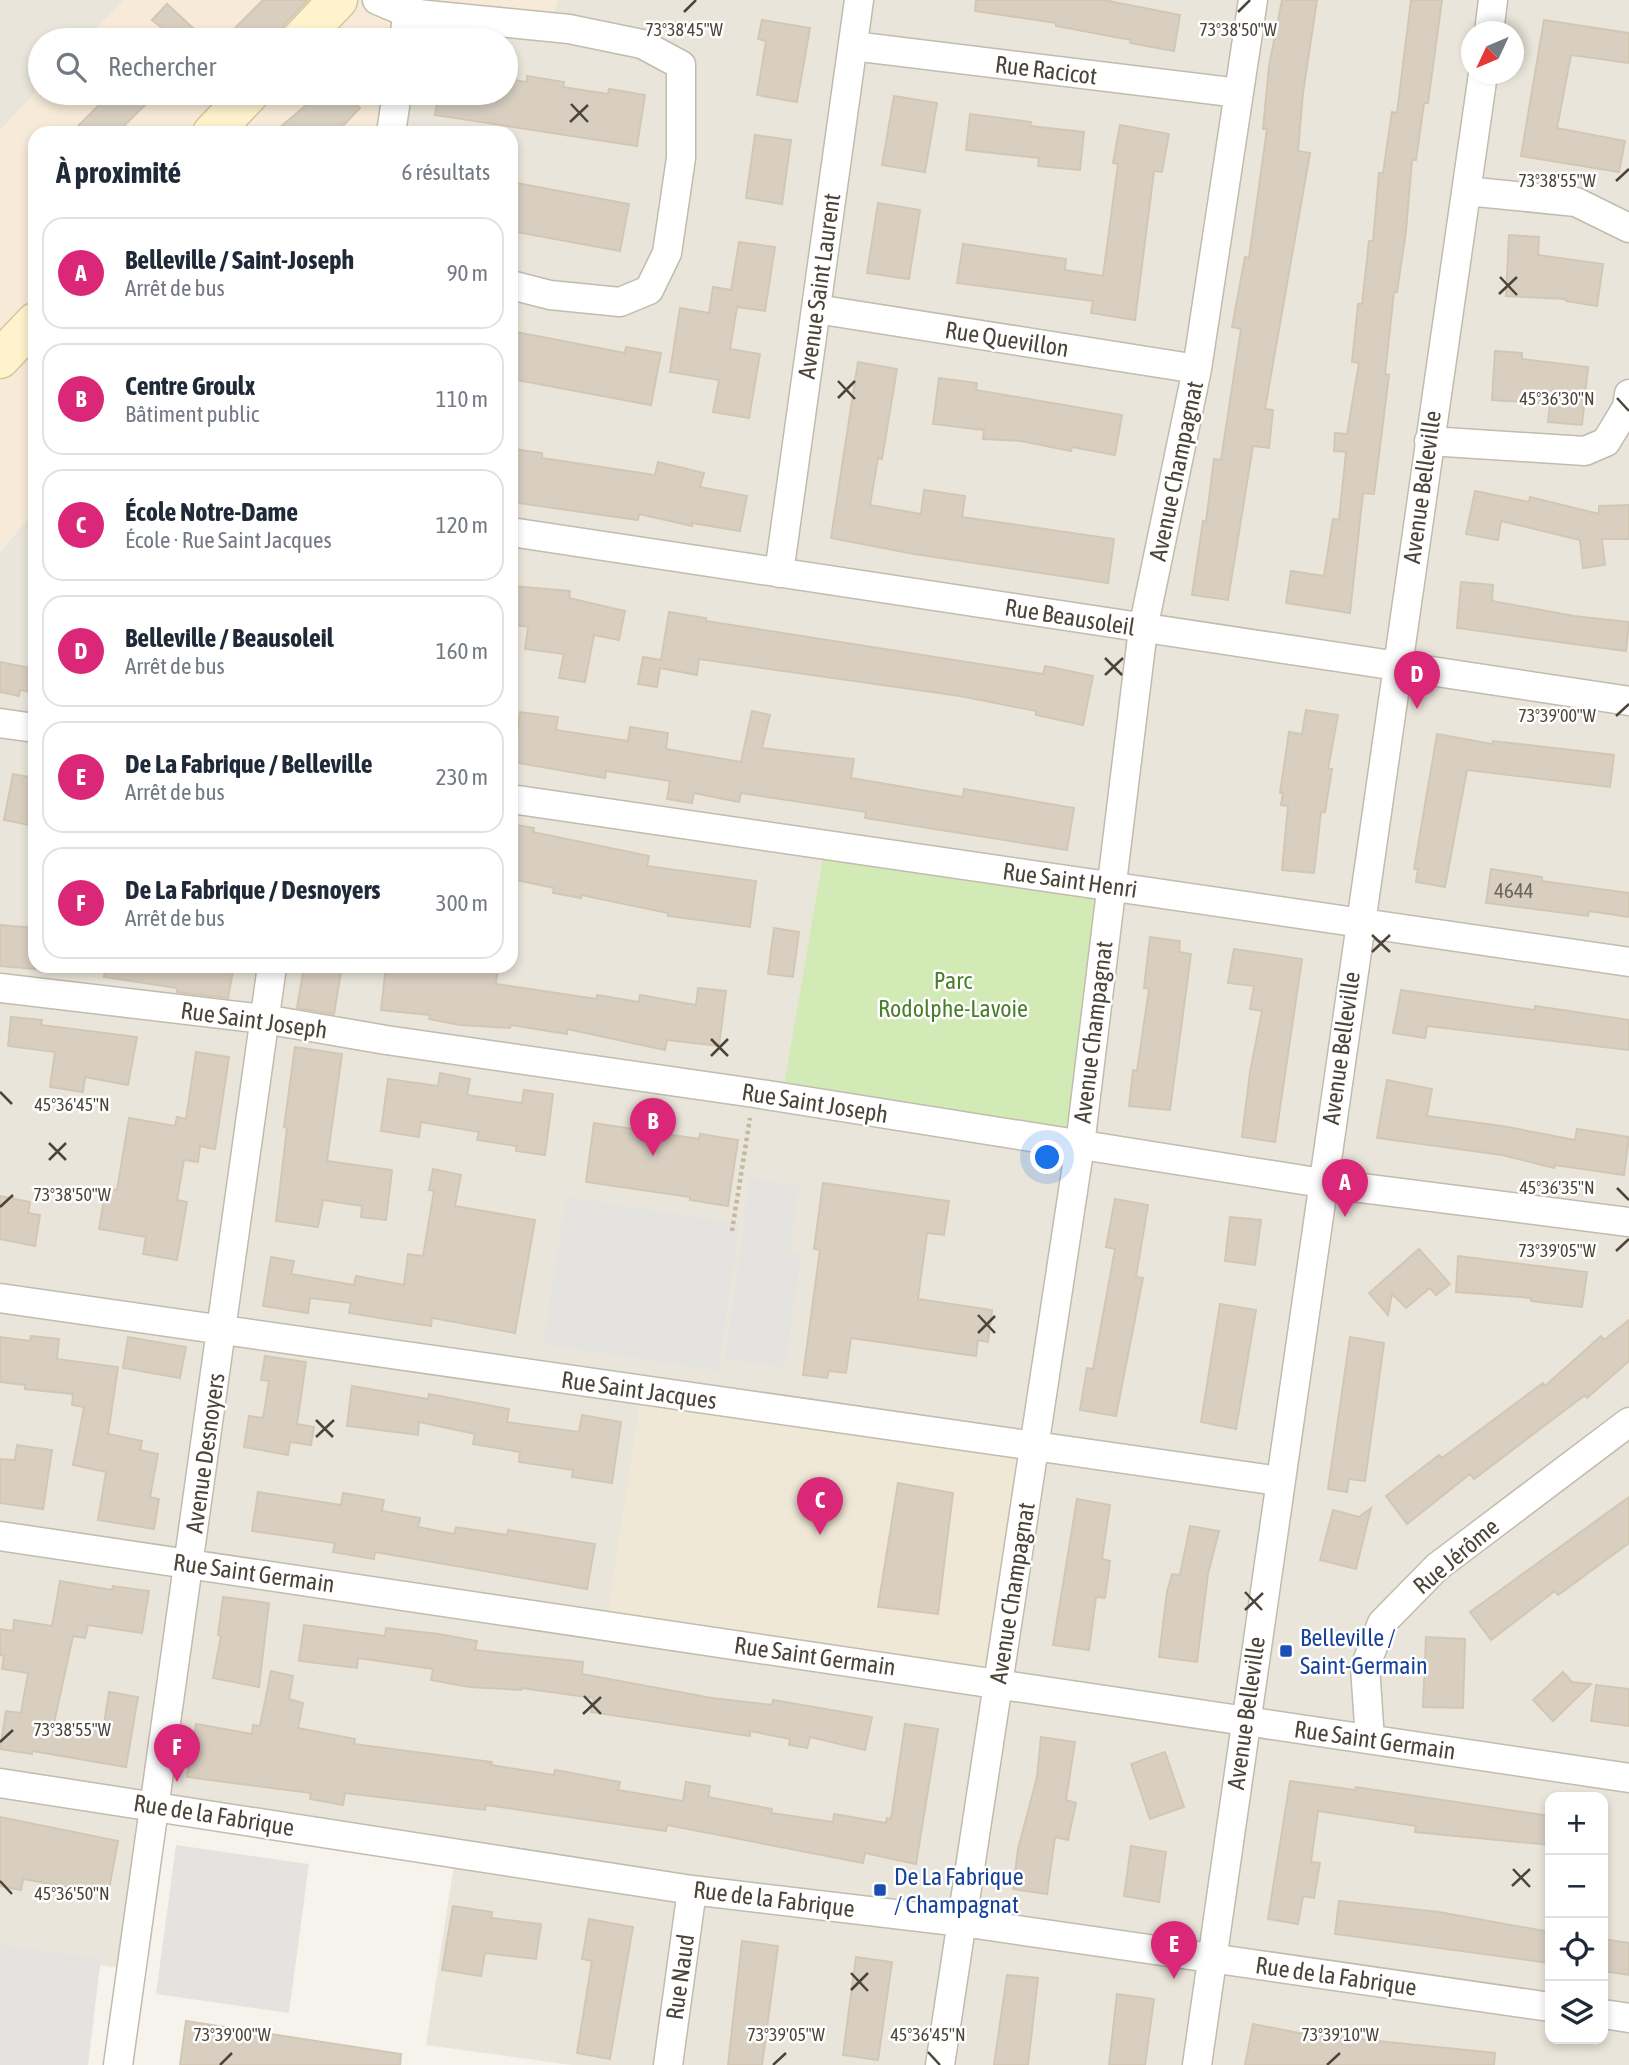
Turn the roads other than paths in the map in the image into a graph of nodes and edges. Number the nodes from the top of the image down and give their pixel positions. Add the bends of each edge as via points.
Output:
1 (338, 0) edge
2 (377, 0) edge
3 (859, 0) edge
4 (1253, 0) edge
5 (1493, 0) edge
6 (408, 11) edge
7 (1490, 21) edge
8 (311, 28) edge
9 (853, 46) junction
10 (1482, 84) edge
11 (1239, 93) junction
12 (239, 105) edge
13 (395, 105) edge
14 (219, 126) edge
15 (392, 126) edge
16 (1466, 191) junction
17 (1629, 228) edge
18 (518, 287) edge
19 (816, 309) junction
20 (28, 329) edge
21 (0, 359) edge
22 (1197, 369) junction
23 (1629, 394) edge
24 (1429, 441) junction
25 (518, 533) edge
26 (779, 573) junction
27 (1143, 629) junction
28 (1396, 666) junction
29 (1629, 701) edge
30 (0, 723) edge
31 (28, 727) edge
32 (518, 800) edge
33 (1111, 886) junction
34 (1359, 922) junction
35 (1629, 962) edge
36 (271, 973) edge
37 (0, 988) edge
38 (264, 1019) junction
39 (1080, 1145) junction
40 (1322, 1183) junction
41 (1629, 1222) edge
42 (0, 1298) edge
43 (222, 1330) junction
44 (1629, 1422) edge
45 (1034, 1446) junction
46 (1279, 1481) junction
47 (0, 1536) edge
48 (190, 1563) junction
49 (998, 1684) junction
50 (1245, 1720) junction
51 (1370, 1739) junction
52 (1629, 1777) edge
53 (0, 1783) edge
54 (155, 1805) junction
55 (692, 1890) junction
56 (962, 1922) junction
57 (1212, 1958) junction
58 (1545, 2006) edge
59 (1608, 2015) edge
60 (1629, 2018) edge
61 (118, 2065) edge
62 (668, 2065) edge
63 (940, 2065) edge
64 (1197, 2065) edge

1 - 8 street
2 - 6 street
3 - 9 street, Avenue Saint Laurent
4 - 11 street, Avenue Champagnat
5 - 7 street
6 - 18 street via 569,29 642,44 681,65 681,159 667,253 649,290 620,302
9 - 11 street, Rue Racicot
9 - 19 street, Avenue Saint Laurent
10 - 16 street, Avenue Belleville
11 - 22 street, Avenue Champagnat
12 - 14 street
13 - 15 street
16 - 17 street via 1576,202
16 - 24 street, Avenue Belleville
19 - 22 street, Rue Quevillon
19 - 26 street, Avenue Saint Laurent
20 - 21 street
22 - 27 street, Avenue Champagnat
23 - 24 street via 1627,407 1606,442 1586,451
24 - 28 street, Avenue Belleville
25 - 26 street, Rue Beausoleil
26 - 27 street, Rue Beausoleil
27 - 28 street, Rue Beausoleil
27 - 33 street, Avenue Champagnat
28 - 29 street, Rue Beausoleil
28 - 34 street, Avenue Belleville
30 - 31 street
32 - 33 street, Rue Saint Henri
33 - 34 street, Rue Saint Henri
33 - 39 street, Avenue Champagnat
34 - 35 street, Rue Saint Henri
34 - 40 street, Avenue Belleville
36 - 38 street, Avenue Desnoyers
37 - 38 street, Rue Saint Joseph
38 - 39 street, Rue Saint Joseph
38 - 43 street, Avenue Desnoyers
39 - 40 street, Rue Saint Joseph
39 - 45 street, Avenue Champagnat
40 - 41 street, Rue Saint Joseph
40 - 46 street, Avenue Belleville
42 - 43 street, Rue Saint Jacques
43 - 45 street, Rue Saint Jacques
43 - 48 street, Avenue Desnoyers
44 - 51 street, Rue Jérôme via 1437,1567 1382,1623 1365,1667
45 - 46 street, Rue Saint Jacques
45 - 49 street, Avenue Champagnat
46 - 50 street, Avenue Belleville
47 - 48 street, Rue Saint Germain
48 - 49 street, Rue Saint Germain
48 - 54 street, Avenue Desnoyers
49 - 50 street, Rue Saint Germain
49 - 56 street, Avenue Champagnat
50 - 51 street, Rue Saint Germain
50 - 57 street, Avenue Belleville
51 - 52 street, Rue Saint Germain
53 - 54 street, Rue de la Fabrique
54 - 55 street, Rue de la Fabrique
54 - 61 street, Avenue Desnoyers
55 - 56 street, Rue de la Fabrique
55 - 62 street, Rue Naud
56 - 57 street, Rue de la Fabrique
56 - 63 street, Avenue Champagnat
57 - 58 street, Rue de la Fabrique
57 - 64 street, Avenue Belleville
59 - 60 street

